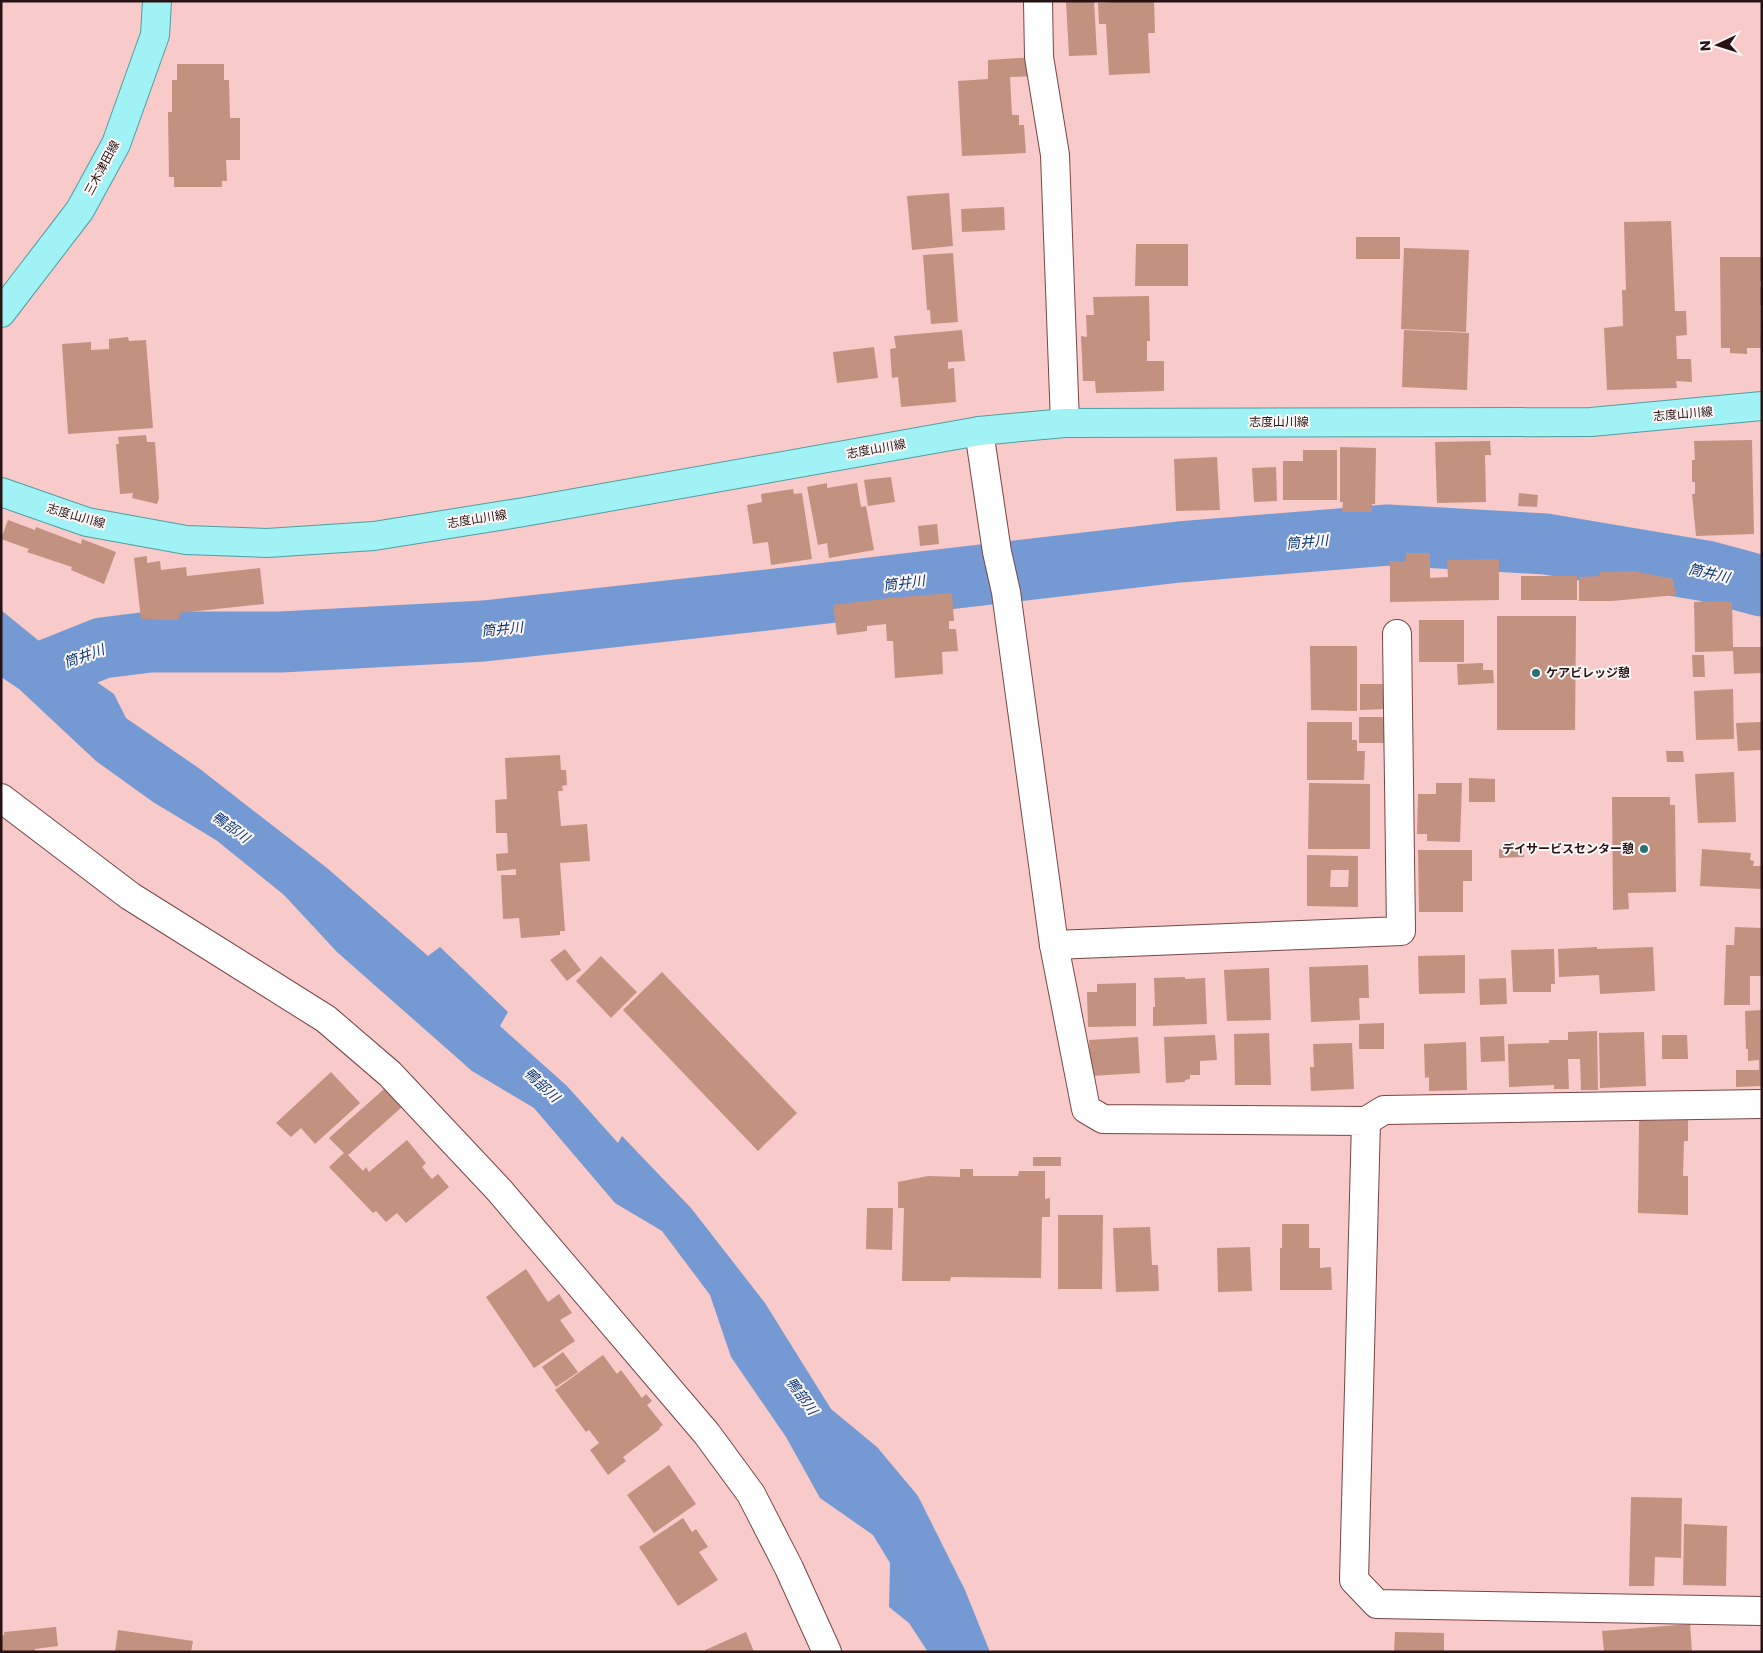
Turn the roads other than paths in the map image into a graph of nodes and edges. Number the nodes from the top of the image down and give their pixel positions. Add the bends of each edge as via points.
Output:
1 (157, 1) edge
2 (1038, 1) edge
3 (1, 313) edge
4 (1762, 406) edge
5 (1066, 423) junction
6 (979, 431) junction
7 (1, 492) edge
8 (1398, 634) dead end
9 (1, 798) edge
10 (1054, 945) junction
11 (1762, 1104) edge
12 (1366, 1120) junction
13 (1762, 1611) edge
14 (827, 1652) edge

1 - 3 main road, 三木津田線 via 155,35 116,144 80,210
2 - 5 street via 1039,57 1055,155
4 - 5 main road, 志度山川線 via 1590,422
5 - 6 main road, 志度山川線
6 - 7 main road, 志度山川線 via 374,536 267,543 186,540 87,522
6 - 10 street via 1006,592
8 - 10 street via 1401,930
9 - 14 street via 130,896 326,1019 390,1074 499,1190 708,1434 751,1494
10 - 12 street via 1086,1109 1104,1119
11 - 12 street via 1384,1110
12 - 13 street via 1354,1580 1377,1604

